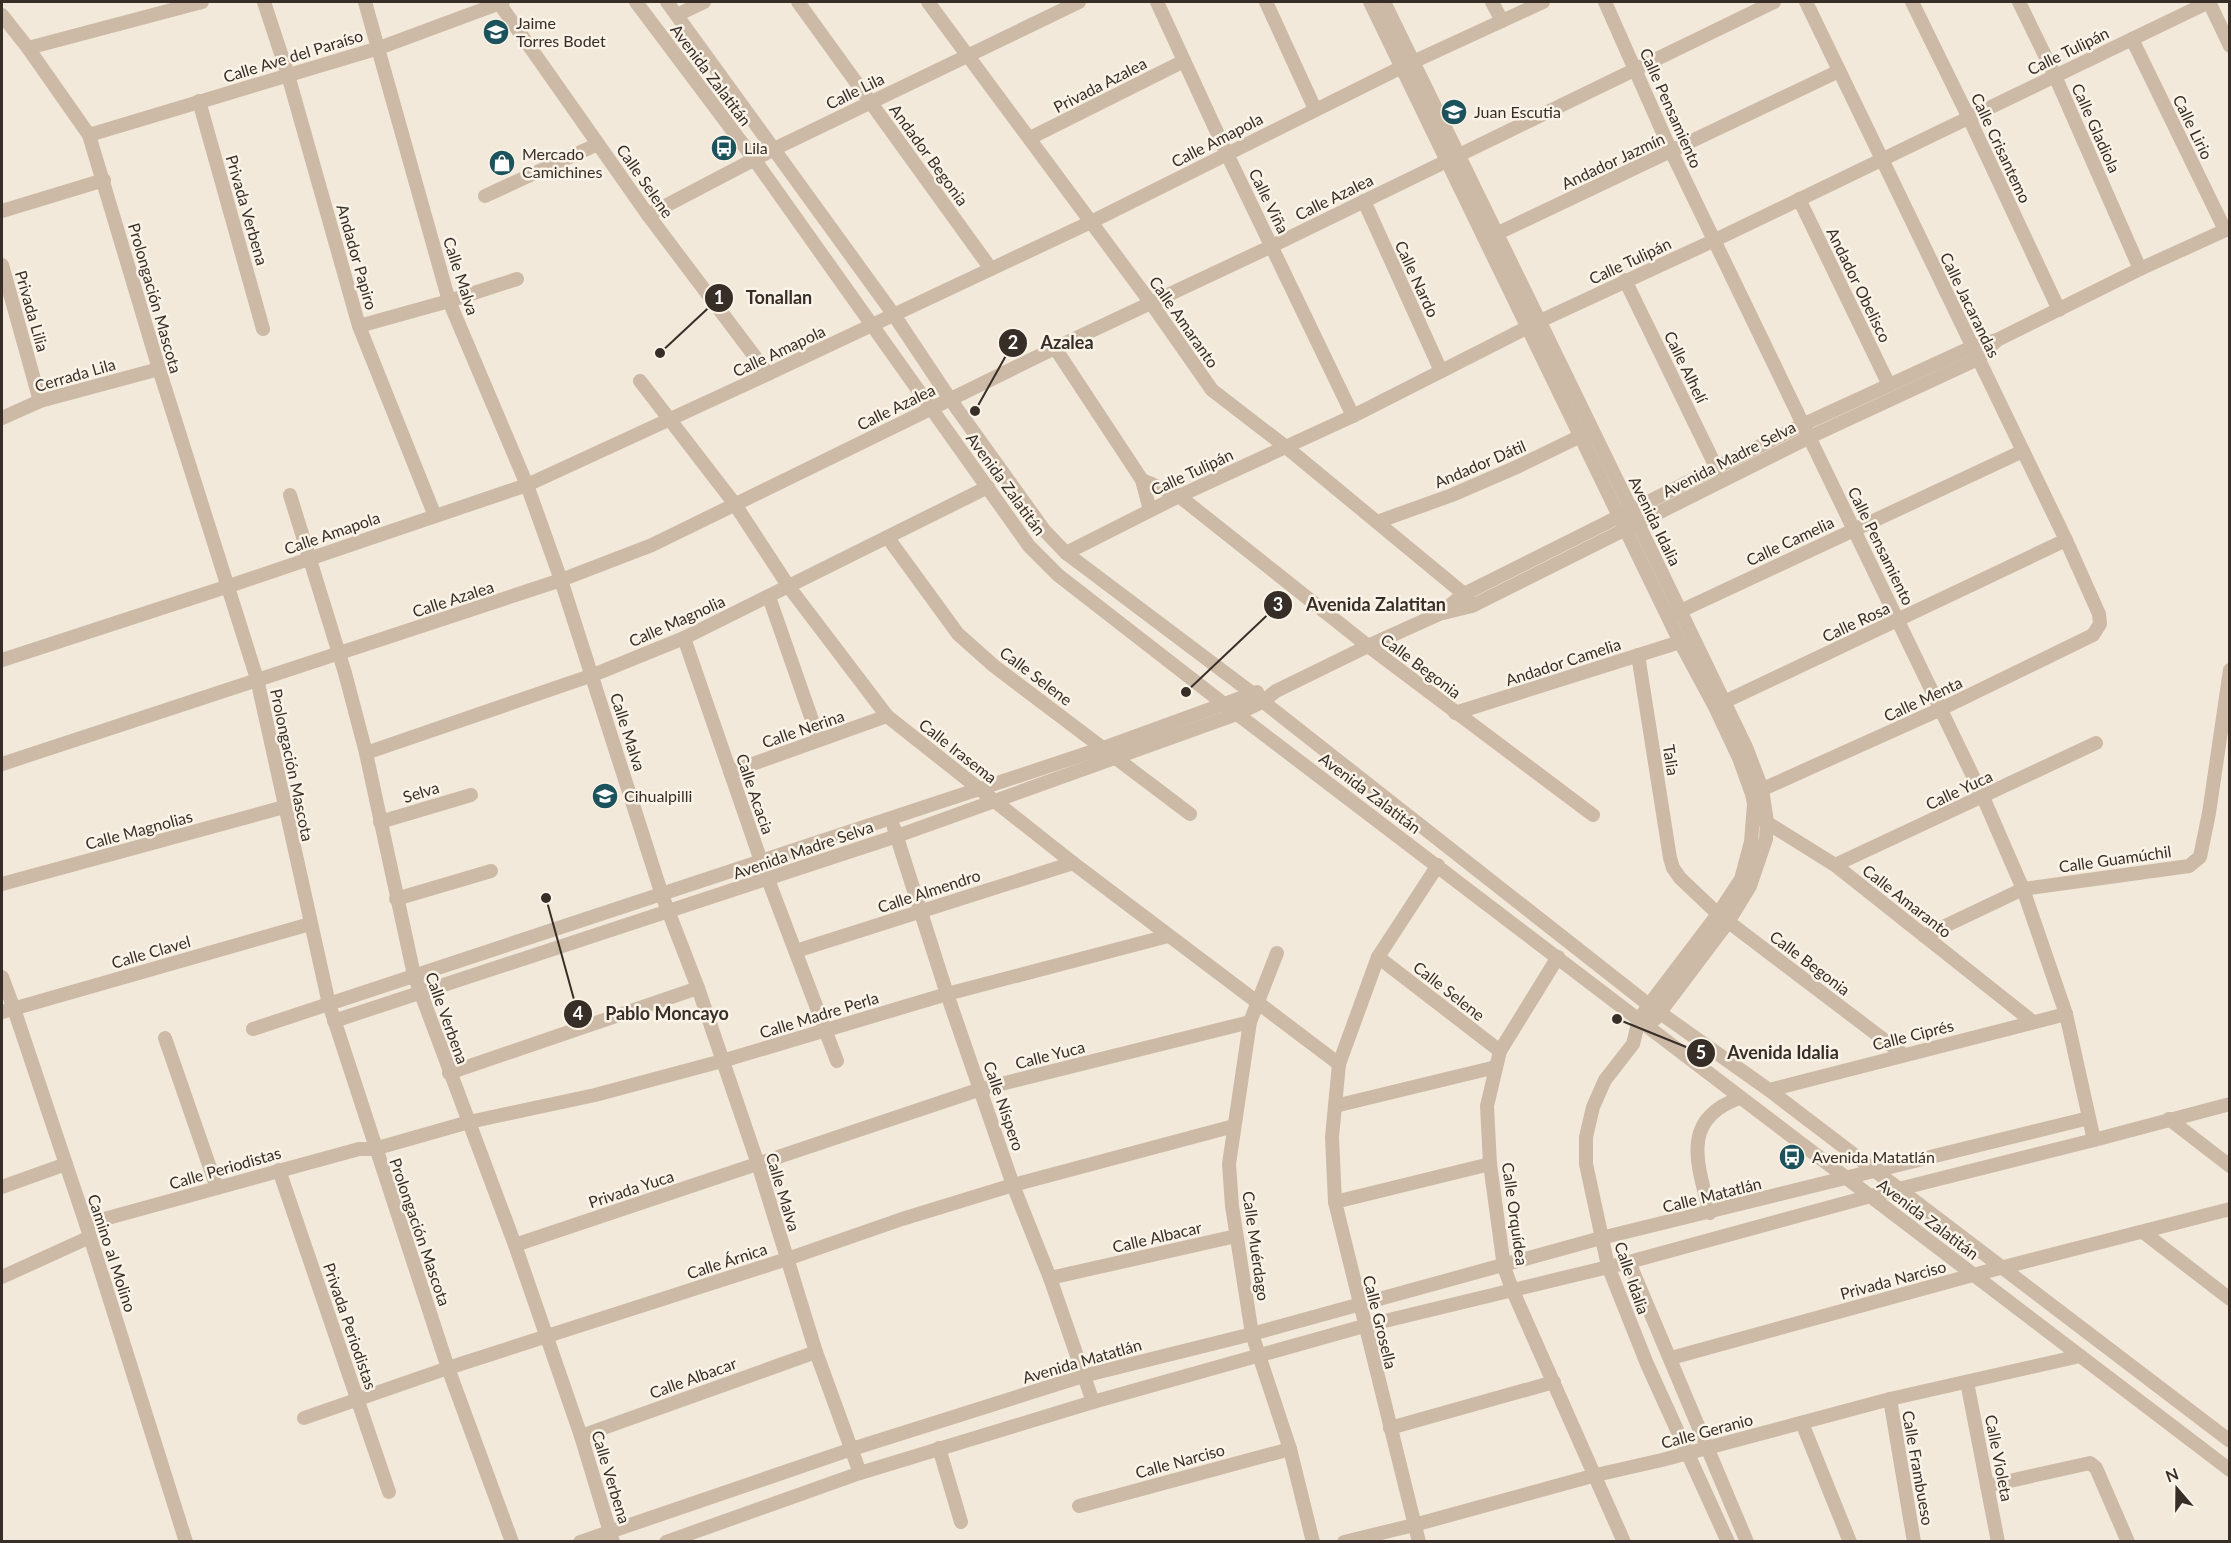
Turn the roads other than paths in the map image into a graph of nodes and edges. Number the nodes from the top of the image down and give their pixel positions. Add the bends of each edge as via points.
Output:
1 (202, 2) edge
2 (264, 2) edge
3 (364, 2) edge
4 (501, 2) edge
5 (636, 2) edge
6 (667, 2) edge
7 (704, 2) edge
8 (798, 2) edge
9 (928, 2) edge
10 (1078, 2) edge
11 (1157, 2) edge
12 (1266, 2) edge
13 (1370, 2) edge
14 (1383, 2) edge
15 (1492, 2) edge
16 (1543, 2) edge
17 (1605, 2) edge
18 (1774, 2) edge
19 (1806, 2) edge
20 (1912, 2) edge
21 (2019, 2) edge
22 (2209, 2) edge
23 (1052, 7) edge
24 (2, 15) edge
25 (676, 15) junction
26 (1502, 21) junction
27 (2132, 39) junction
28 (2229, 46) edge
29 (28, 48) junction
30 (379, 48) junction
31 (969, 54) junction
32 (1184, 61) junction
33 (1407, 64) junction
34 (1635, 69) junction
35 (1839, 71) junction
36 (288, 75) junction
37 (2055, 76) junction
38 (199, 101) junction
39 (871, 102) junction
40 (1315, 109) junction
41 (1969, 118) junction
42 (89, 135) junction
43 (1030, 138) junction
44 (598, 144) junction
45 (774, 149) junction
46 (1671, 151) junction
47 (1227, 154) junction
48 (1452, 157) junction
49 (754, 159) junction
50 (1882, 160) junction
51 (104, 180) junction
52 (485, 196) dead end
53 (1799, 199) junction
54 (1364, 201) junction
55 (2, 211) edge
56 (648, 215) junction
57 (1091, 222) junction
58 (2227, 229) edge
59 (1498, 233) junction
60 (1715, 240) junction
61 (1272, 246) junction
62 (2, 265) edge
63 (991, 269) junction
64 (2140, 269) junction
65 (517, 279) dead end
66 (1625, 280) junction
67 (449, 301) junction
68 (1151, 303) junction
69 (2059, 310) junction
70 (894, 315) junction
71 (1534, 324) junction
72 (872, 325) junction
73 (359, 326) junction
74 (263, 329) dead end
75 (1055, 348) junction
76 (1975, 353) junction
77 (159, 369) junction
78 (1441, 370) junction
79 (768, 374) junction
80 (640, 381) dead end
81 (1889, 385) junction
82 (950, 399) junction
83 (40, 401) junction
84 (932, 408) junction
85 (1353, 416) junction
86 (2, 418) edge
87 (670, 420) junction
88 (1804, 424) junction
89 (1587, 433) junction
90 (1810, 437) junction
91 (1286, 447) junction
92 (2023, 451) junction
93 (1717, 469) junction
94 (1142, 480) junction
95 (527, 485) junction
96 (988, 487) junction
97 (290, 495) dead end
98 (1179, 496) junction
99 (734, 503) junction
100 (1150, 510) junction
101 (435, 516) junction
102 (1629, 520) junction
103 (1377, 522) junction
104 (1854, 529) junction
105 (888, 538) junction
106 (2066, 540) junction
107 (1066, 553) junction
108 (310, 557) junction
109 (561, 580) junction
110 (229, 586) junction
111 (789, 587) junction
112 (769, 597) junction
113 (1468, 600) junction
114 (1675, 614) junction
115 (1898, 620) junction
116 (2100, 624) joint
117 (684, 638) junction
118 (1680, 642) junction
119 (1368, 646) junction
120 (339, 654) junction
121 (1638, 655) junction
122 (2, 660) edge
123 (2229, 670) edge
124 (593, 675) junction
125 (257, 679) junction
126 (1257, 697) junction
127 (1725, 702) junction
128 (1224, 704) junction
129 (1941, 710) junction
130 (1455, 713) junction
131 (1237, 714) junction
132 (887, 716) junction
133 (819, 741) junction
134 (2096, 743) dead end
135 (1103, 748) junction
136 (366, 753) junction
137 (1117, 758) junction
138 (2, 764) edge
139 (730, 772) junction
140 (978, 789) junction
141 (1757, 791) junction
142 (471, 795) dead end
143 (1983, 797) junction
144 (994, 801) junction
145 (284, 807) junction
146 (1190, 814) dead end
147 (1593, 815) dead end
148 (1754, 816) junction
149 (891, 818) junction
150 (380, 822) junction
151 (1767, 822) junction
152 (897, 836) junction
153 (761, 861) junction
154 (1073, 863) junction
155 (1438, 865) junction
156 (1835, 865) junction
157 (1673, 868) joint
158 (491, 872) dead end
159 (768, 879) junction
160 (2, 884) edge
161 (2023, 890) junction
162 (662, 895) junction
163 (396, 899) junction
164 (922, 910) junction
165 (669, 912) junction
166 (1723, 918) junction
167 (310, 924) junction
168 (1168, 936) junction
169 (1924, 936) junction
170 (796, 951) junction
171 (1277, 953) dead end
172 (1378, 957) junction
173 (1558, 957) junction
174 (414, 975) junction
175 (2, 977) edge
176 (698, 988) junction
177 (419, 993) junction
178 (947, 994) junction
179 (1257, 1002) junction
180 (328, 1004) junction
181 (1654, 1009) junction
182 (8, 1011) edge
183 (2066, 1014) junction
184 (334, 1021) junction
185 (1250, 1022) junction
186 (2034, 1022) junction
187 (1644, 1024) junction
188 (253, 1029) dead end
189 (826, 1030) junction
190 (165, 1038) dead end
191 (1500, 1051) junction
192 (1904, 1055) junction
193 (722, 1061) junction
194 (837, 1061) dead end
195 (1340, 1064) junction
196 (1496, 1067) junction
197 (449, 1072) junction
198 (981, 1089) junction
199 (1769, 1090) junction
200 (1740, 1098) junction
201 (2229, 1104) edge
202 (1335, 1106) junction
203 (2089, 1118) junction
204 (2169, 1119) junction
205 (469, 1122) junction
206 (1234, 1126) junction
207 (2094, 1140) junction
208 (374, 1149) junction
209 (66, 1164) junction
210 (758, 1164) junction
211 (1490, 1164) junction
212 (2229, 1166) edge
213 (279, 1170) junction
214 (1875, 1170) junction
215 (1847, 1178) junction
216 (1013, 1185) junction
217 (2, 1187) edge
218 (217, 1188) junction
219 (1899, 1189) junction
220 (1871, 1196) junction
221 (1335, 1202) junction
222 (2229, 1209) edge
223 (1710, 1213) junction
224 (88, 1231) junction
225 (2143, 1232) junction
226 (1236, 1236) junction
227 (1601, 1238) junction
228 (515, 1245) junction
229 (787, 1259) junction
230 (1629, 1262) junction
231 (1608, 1266) junction
232 (1504, 1267) junction
233 (2002, 1267) junction
234 (1973, 1275) junction
235 (2, 1277) edge
236 (1050, 1278) junction
237 (1512, 1289) junction
238 (2229, 1299) edge
239 (1359, 1304) junction
240 (1364, 1326) junction
241 (1252, 1334) junction
242 (547, 1336) junction
243 (816, 1352) junction
244 (1258, 1355) junction
245 (2079, 1356) junction
246 (1671, 1358) junction
247 (448, 1368) junction
248 (1083, 1376) junction
249 (1554, 1382) junction
250 (1967, 1382) junction
251 (1890, 1399) junction
252 (357, 1400) junction
253 (1093, 1402) junction
254 (303, 1418) dead end
255 (1802, 1423) junction
256 (1390, 1428) junction
257 (581, 1436) junction
258 (2229, 1441) edge
259 (939, 1448) junction
260 (1707, 1448) junction
261 (852, 1449) junction
262 (1290, 1449) junction
263 (1687, 1453) junction
264 (2229, 1470) edge
265 (860, 1473) junction
266 (1596, 1475) junction
267 (1987, 1486) junction
268 (389, 1492) dead end
269 (1079, 1506) dead end
270 (961, 1522) dead end
271 (1414, 1525) junction
272 (612, 1536) edge
273 (186, 1542) edge
274 (512, 1542) edge
275 (580, 1542) edge
276 (666, 1542) edge
277 (1313, 1542) edge
278 (1344, 1542) edge
279 (1419, 1542) edge
280 (1624, 1542) edge
281 (1728, 1542) edge
282 (1747, 1542) edge
283 (1850, 1542) edge
284 (1914, 1542) edge
285 (1998, 1542) edge
286 (2128, 1542) edge

1 - 29 street
2 - 36 street, Andador Papiro
3 - 30 street, Calle Malva
4 - 30 street, Calle Ave del Paraíso
4 - 44 street, Calle Selene
5 - 49 street, Avenida Zalatitán
6 - 25 street, Avenida Zalatitán
7 - 25 street
8 - 39 street, Andador Begonia
9 - 31 street, Calle Amaranto
10 - 23 street, Calle Lila
11 - 32 street, Calle Viña
12 - 40 street
13 - 33 street, Avenida Idalia
14 - 33 street, Avenida Idalia
15 - 26 street
16 - 26 street, Calle Amapola
17 - 34 street, Calle Pensamiento
18 - 34 street, Calle Azalea
19 - 35 street, Calle Jacarandas
20 - 41 street, Calle Crisantemo
21 - 37 street, Calle Gladiola
22 - 27 street, Calle Tulipán
22 - 28 street
23 - 31 street, Calle Lila
24 - 29 street, Prolongación Mascota
25 - 45 street, Avenida Zalatitán
26 - 33 street, Calle Amapola
27 - 37 street, Calle Tulipán
27 - 58 street, Calle Lirio
29 - 42 street, Prolongación Mascota
30 - 36 street, Calle Ave del Paraíso
30 - 67 street, Calle Malva
31 - 39 street, Calle Lila
31 - 43 street, Calle Amaranto
32 - 43 street, Privada Azalea
32 - 47 street, Calle Viña
33 - 40 street, Calle Amapola
33 - 48 street, Avenida Idalia
34 - 46 street, Calle Pensamiento
34 - 48 street, Calle Azalea
35 - 46 street, Andador Jazmín
35 - 50 street, Calle Jacarandas
36 - 38 street, Calle Ave del Paraíso
36 - 73 street, Andador Papiro
37 - 41 street, Calle Tulipán
37 - 64 street, Calle Gladiola
38 - 42 street, Calle Ave del Paraíso
38 - 74 street, Privada Verbena
39 - 45 street, Calle Lila
39 - 63 street, Andador Begonia
40 - 47 street, Calle Amapola
41 - 50 street, Calle Tulipán
41 - 69 street, Calle Crisantemo
42 - 51 street, Prolongación Mascota
43 - 57 street, Calle Amaranto
44 - 52 street
44 - 56 street, Calle Selene
45 - 49 street, Calle Lila
45 - 70 street, Avenida Zalatitán
46 - 59 street, Andador Jazmín
46 - 60 street, Calle Pensamiento
47 - 57 street, Calle Amapola
47 - 61 street, Calle Viña
48 - 54 street, Calle Azalea
48 - 59 street, Avenida Idalia
48 - 71 street, Avenida Idalia
49 - 56 street, Calle Lila
49 - 72 street, Avenida Zalatitán
50 - 53 street, Calle Tulipán
50 - 76 street, Calle Jacarandas
51 - 55 street
51 - 77 street, Prolongación Mascota
53 - 60 street, Calle Tulipán
53 - 81 street, Andador Obelisco
54 - 61 street, Calle Azalea
54 - 78 street, Calle Nardo
56 - 79 street, Calle Selene
57 - 63 street, Calle Amapola
57 - 68 street, Calle Amaranto
58 - 64 street, Avenida Madre Selva
59 - 71 street, Avenida Idalia
60 - 66 street, Calle Tulipán
60 - 88 street, Calle Pensamiento
61 - 68 street, Calle Azalea
61 - 85 street, Calle Viña
62 - 83 street, Privada Lilia
63 - 70 street, Calle Amapola
64 - 69 street, Avenida Madre Selva
65 - 67 street
66 - 71 street, Calle Tulipán
66 - 93 street, Calle Alhelí
67 - 73 street
67 - 95 street, Calle Malva
68 - 75 street, Calle Azalea
68 - 91 street, Calle Amaranto via 1212,390
69 - 76 street, Avenida Madre Selva
70 - 72 street, Calle Amapola
70 - 82 street, Avenida Zalatitán
71 - 78 street, Calle Tulipán
71 - 89 street, Avenida Idalia
72 - 79 street, Calle Amapola
72 - 84 street, Avenida Zalatitán
73 - 101 street, Andador Papiro
75 - 82 street, Calle Azalea
75 - 94 street
76 - 81 street, Avenida Madre Selva
76 - 90 street, Avenida Madre Selva
76 - 92 street, Calle Jacarandas
77 - 83 street, Cerrada Lila
77 - 110 street, Prolongación Mascota
78 - 85 street, Calle Tulipán
79 - 87 street, Calle Amapola
80 - 87 street, Calle Irasema
81 - 88 street, Avenida Madre Selva
82 - 84 street, Calle Azalea
82 - 107 street, Avenida Zalatitán via 1044,530
83 - 86 street, Cerrada Lila
84 - 96 street, Avenida Zalatitán
84 - 99 street, Calle Azalea
85 - 91 street, Calle Tulipán
87 - 95 street, Calle Amapola
87 - 99 street, Calle Irasema
88 - 90 street, Calle Pensamiento
88 - 93 street, Avenida Madre Selva
89 - 102 street, Avenida Idalia
89 - 103 street, Andador Dátil via 1462,491
90 - 102 street, Avenida Madre Selva
90 - 104 street, Calle Pensamiento
91 - 98 street, Calle Tulipán
91 - 103 street, Calle Amaranto
92 - 104 street, Calle Camelia
92 - 106 street, Calle Jacarandas
93 - 102 street, Avenida Madre Selva
94 - 98 street, Calle Begonia
94 - 100 street
95 - 101 street, Calle Amapola
95 - 109 street, Calle Malva
96 - 105 street, Calle Magnolia
96 - 128 street, Avenida Zalatitán via 1029,546 1058,575
97 - 108 street, Calle Verbena
98 - 100 street, Calle Tulipán
98 - 119 street, Calle Begonia
99 - 109 street, Calle Azalea via 652,545
99 - 111 street, Calle Irasema
100 - 107 street, Calle Tulipán
101 - 108 street, Calle Amapola
102 - 113 street, Avenida Madre Selva
102 - 114 street, Avenida Idalia
103 - 113 street, Calle Amaranto
104 - 114 street, Calle Camelia
104 - 115 street, Calle Pensamiento
105 - 111 street, Calle Magnolia
105 - 135 street, Calle Selene via 958,634
106 - 115 street, Calle Rosa
106 - 116 street, Calle Jacarandas
107 - 126 street, Avenida Zalatitán
108 - 110 street, Calle Amapola
108 - 120 street, Calle Verbena
109 - 120 street, Calle Azalea
109 - 124 street, Calle Malva
110 - 122 street, Calle Amapola
110 - 125 street, Prolongación Mascota
111 - 112 street, Calle Magnolia
111 - 132 street, Calle Irasema
112 - 117 street, Calle Magnolia
112 - 133 street
113 - 119 street, Avenida Madre Selva
114 - 118 street, Avenida Idalia
114 - 127 street, Avenida Idalia
115 - 127 street, Calle Rosa
115 - 129 street, Calle Pensamiento
116 - 129 street, Calle Menta via 2093,635
117 - 124 street, Calle Magnolia
117 - 139 street, Calle Acacia
118 - 121 street, Andador Camelia
118 - 141 street, Avenida Idalia
119 - 126 street, Avenida Madre Selva
119 - 130 street, Calle Begonia
120 - 125 street, Calle Azalea
120 - 136 street, Calle Verbena
121 - 130 street, Andador Camelia
121 - 157 street, Talia
123 - 161 street, Calle Guamúchil via 2209,813 2200,857 2195,863
124 - 136 street, Calle Magnolia
124 - 162 street, Calle Malva
125 - 138 street, Calle Azalea
125 - 145 street, Prolongación Mascota
126 - 128 street, Avenida Madre Selva
126 - 131 street, Avenida Madre Selva
126 - 181 street, Avenida Zalatitán
127 - 141 street, Avenida Idalia via 1746,747
128 - 131 street, Avenida Zalatitán
128 - 135 street, Avenida Madre Selva
129 - 141 street, Calle Menta
129 - 143 street, Calle Pensamiento
130 - 147 street, Calle Begonia
131 - 137 street, Avenida Madre Selva
131 - 155 street, Avenida Zalatitán
132 - 133 street, Calle Nerina
132 - 140 street, Calle Irasema
133 - 139 street, Calle Nerina
134 - 143 street, Calle Yuca
135 - 137 street, Calle Selene
135 - 140 street, Avenida Madre Selva
136 - 150 street, Calle Verbena
137 - 144 street, Avenida Madre Selva
137 - 146 street, Calle Selene
139 - 153 street, Calle Acacia
140 - 144 street, Calle Irasema
140 - 149 street, Avenida Madre Selva
141 - 148 street, Avenida Idalia
141 - 151 street, Avenida Idalia
142 - 150 street, Selva
143 - 156 street, Calle Yuca
143 - 161 street, Calle Pensamiento
144 - 152 street, Avenida Madre Selva
144 - 154 street, Calle Irasema
145 - 160 street, Calle Magnolias
145 - 167 street, Prolongación Mascota
148 - 151 street, Calle Amaranto
148 - 166 street, Avenida Idalia via 1741,879
149 - 152 street, Calle Níspero
149 - 153 street, Avenida Madre Selva
150 - 163 street, Calle Verbena
151 - 156 street, Calle Amaranto
151 - 166 street, Avenida Idalia via 1766,839 1750,886
152 - 159 street, Avenida Madre Selva
152 - 164 street, Calle Níspero
153 - 159 street, Calle Acacia
153 - 162 street, Avenida Madre Selva
154 - 164 street, Calle Almendro
154 - 168 street, Calle Irasema
155 - 172 street, Calle Grosella
155 - 173 street, Avenida Zalatitán
156 - 169 street, Calle Amaranto
157 - 166 street, Calle Begonia
158 - 163 street
159 - 165 street, Avenida Madre Selva
159 - 170 street, Calle Acacia
161 - 169 street, Calle Guamúchil
161 - 183 street, Calle Pensamiento
162 - 165 street, Calle Malva
162 - 174 street, Avenida Madre Selva
163 - 174 street, Calle Verbena
164 - 170 street, Calle Almendro
164 - 178 street, Calle Níspero
165 - 176 street, Calle Malva
165 - 177 street, Avenida Madre Selva
166 - 181 street, Avenida Idalia
166 - 192 street, Calle Begonia
167 - 180 street, Prolongación Mascota
167 - 182 street, Calle Clavel
168 - 178 street, Calle Madre Perla
168 - 179 street, Calle Irasema
169 - 186 street, Calle Amaranto
170 - 189 street, Calle Acacia
171 - 179 street, Calle Muérdago
172 - 191 street, Calle Selene
172 - 195 street, Calle Grosella
173 - 187 street, Avenida Zalatitán
173 - 191 street, Calle Orquídea
174 - 177 street, Calle Verbena
174 - 180 street, Avenida Madre Selva
175 - 182 street, Camino al Molino
176 - 193 street, Calle Malva
176 - 197 street
177 - 184 street, Avenida Madre Selva
177 - 197 street, Calle Verbena
178 - 189 street, Calle Madre Perla
178 - 198 street, Calle Níspero
179 - 185 street, Calle Muérdago
179 - 195 street, Calle Irasema
180 - 184 street, Prolongación Mascota
180 - 188 street, Avenida Madre Selva
181 - 187 street, Avenida Idalia
181 - 199 street, Avenida Zalatitán
182 - 209 street, Camino al Molino
183 - 186 street, Calle Ciprés
183 - 203 street, Calle Pensamiento
184 - 208 street, Prolongación Mascota
185 - 198 street, Calle Yuca
185 - 206 street, Calle Muérdago
186 - 192 street, Calle Ciprés
187 - 200 street, Avenida Zalatitán
187 - 227 street, Calle Idalia via 1605,1080 1586,1137 1586,1164
189 - 193 street, Calle Madre Perla
189 - 194 street, Calle Acacia
190 - 218 street
191 - 196 street, Calle Orquídea
192 - 199 street, Calle Ciprés
193 - 205 street, Calle Madre Perla via 596,1095
193 - 210 street, Calle Malva
195 - 202 street, Calle Grosella
196 - 202 street
196 - 211 street, Calle Orquídea via 1487,1106
197 - 205 street, Calle Verbena
198 - 210 street, Calle Yuca
198 - 216 street, Calle Níspero
199 - 214 street, Avenida Zalatitán
200 - 215 street, Avenida Zalatitán
200 - 223 street via 1713,1112 1698,1139 1697,1157
201 - 204 street
202 - 221 street, Calle Grosella
203 - 207 street
203 - 214 street, Calle Matatlán
204 - 207 street
204 - 212 street
205 - 208 street, Calle Madre Perla
205 - 228 street, Calle Verbena
206 - 216 street, Calle Árnica
206 - 226 street, Calle Muérdago via 1229,1164
207 - 219 street
208 - 213 street, Calle Periodistas via 359,1149
208 - 247 street, Prolongación Mascota
209 - 217 street
209 - 224 street, Camino al Molino
210 - 228 street, Privada Yuca
210 - 229 street, Calle Malva
211 - 221 street
211 - 232 street, Calle Orquídea
213 - 218 street, Calle Periodistas
213 - 252 street, Privada Periodistas
214 - 215 street, Calle Matatlán
214 - 219 street, Avenida Zalatitán
215 - 220 street, Avenida Zalatitán
215 - 223 street, Calle Matatlán
216 - 229 street, Calle Árnica
216 - 236 street, Calle Níspero
218 - 224 street, Calle Periodistas
219 - 220 street
219 - 233 street, Avenida Zalatitán
220 - 230 street
220 - 234 street, Avenida Zalatitán
221 - 239 street, Calle Grosella
222 - 225 street, Privada Narciso
223 - 227 street, Calle Matatlán
224 - 235 street, Calle Periodistas
224 - 273 street, Camino al Molino
225 - 233 street, Privada Narciso
225 - 238 street
226 - 236 street, Calle Albacar
226 - 241 street, Calle Muérdago
227 - 231 street, Calle Idalia
227 - 232 street, Avenida Matatlán
228 - 242 street, Calle Verbena
229 - 242 street, Calle Árnica
229 - 243 street, Calle Malva
230 - 231 street
230 - 246 street, Calle Idalia
231 - 237 street
231 - 263 street, Calle Idalia
232 - 237 street, Calle Orquídea
232 - 239 street, Avenida Matatlán
233 - 234 street, Privada Narciso
233 - 258 street, Avenida Zalatitán
234 - 245 street, Avenida Zalatitán
234 - 246 street, Privada Narciso
236 - 248 street, Calle Níspero
237 - 240 street
237 - 249 street, Calle Orquídea
239 - 240 street, Calle Grosella
239 - 241 street, Avenida Matatlán
240 - 244 street
240 - 256 street, Calle Grosella
241 - 244 street, Calle Muérdago
241 - 248 street, Avenida Matatlán
242 - 247 street, Calle Árnica
242 - 257 street, Calle Verbena
243 - 257 street, Calle Albacar
243 - 261 street, Calle Malva
244 - 253 street
244 - 262 street, Calle Muérdago
245 - 250 street, Calle Geranio
245 - 264 street, Avenida Zalatitán
246 - 260 street, Calle Idalia
247 - 252 street, Calle Árnica
247 - 274 street, Prolongación Mascota
248 - 253 street, Calle Níspero
248 - 261 street, Avenida Matatlán
249 - 256 street
249 - 266 street, Calle Orquídea
250 - 251 street, Calle Geranio
250 - 267 street, Calle Violeta
251 - 255 street, Calle Geranio
251 - 284 street, Calle Frambueso
252 - 254 street, Calle Árnica
252 - 268 street, Privada Periodistas
253 - 259 street
255 - 260 street, Calle Geranio
255 - 283 street
256 - 271 street, Calle Grosella
257 - 272 street, Calle Verbena
259 - 265 street
259 - 270 street
260 - 263 street, Calle Geranio
260 - 282 street, Calle Idalia
261 - 265 street, Calle Malva
261 - 272 street, Avenida Matatlán
262 - 269 street, Calle Narciso
262 - 277 street, Calle Muérdago
263 - 266 street, Calle Geranio
263 - 281 street, Calle Idalia
265 - 276 street
266 - 271 street, Calle Geranio
266 - 280 street, Calle Orquídea
267 - 285 street, Calle Violeta
267 - 286 street via 2090,1462
271 - 278 street, Calle Geranio
271 - 279 street, Calle Grosella
272 - 275 street, Avenida Matatlán

